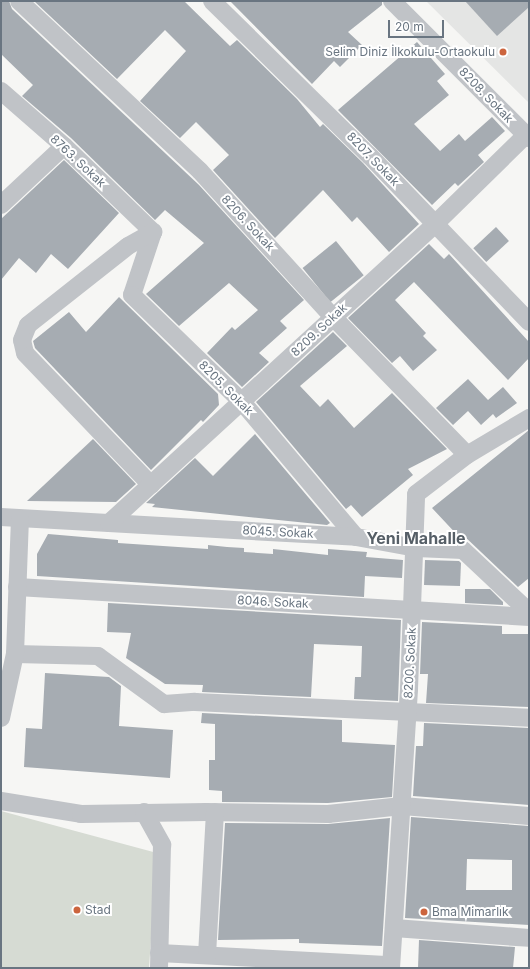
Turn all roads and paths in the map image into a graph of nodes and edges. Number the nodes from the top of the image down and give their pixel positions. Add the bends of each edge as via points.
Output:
1 (19, 1) edge
2 (212, 1) edge
3 (397, 2) edge
4 (1, 91) edge
5 (528, 137) edge
6 (64, 146) junction
7 (1, 205) edge
8 (435, 224) junction
9 (153, 232) junction
10 (333, 316) junction
11 (529, 321) edge
12 (243, 403) junction
13 (529, 418) edge
14 (467, 455) junction
15 (151, 485) junction
16 (1, 517) edge
17 (20, 518) junction
18 (109, 523) junction
19 (356, 537) junction
20 (416, 548) junction
21 (17, 587) junction
22 (413, 610) junction
23 (529, 612) edge
24 (529, 617) edge
25 (14, 654) junction
26 (408, 712) junction
27 (1, 718) edge
28 (529, 718) edge
29 (1, 801) edge
30 (402, 806) junction
31 (144, 812) junction
32 (215, 812) junction
33 (529, 816) edge
34 (394, 928) junction
35 (529, 938) edge
36 (207, 955) junction
37 (159, 961) edge
38 (391, 967) edge

1 - 10 street, 8206. Sokak via 200,171
2 - 8 street, 8207. Sokak via 311,97
3 - 5 street, 8208. Sokak
4 - 6 street, 8763. Sokak
5 - 8 street, 8209. Sokak
6 - 7 street
6 - 9 street, 8763. Sokak
8 - 10 street, 8209. Sokak
8 - 11 street, 8207. Sokak
9 - 12 street, 8205. Sokak via 132,295
9 - 15 street via 128,246 28,325 22,340 25,353
10 - 12 street, 8209. Sokak
10 - 14 street, 8206. Sokak
12 - 15 street, 8209. Sokak
12 - 19 street, 8205. Sokak
13 - 14 street, 8200. Sokak
14 - 20 street, 8200. Sokak via 416,494
15 - 18 street, 8209. Sokak
16 - 17 street, 8045. Sokak
17 - 18 street, 8045. Sokak
17 - 21 street
18 - 19 street, 8045. Sokak
19 - 20 street, 8045. Sokak
20 - 22 street, 8200. Sokak
20 - 23 street, 8045. Sokak via 463,550
21 - 22 street, 8046. Sokak
21 - 25 street
22 - 24 street, 8046. Sokak
22 - 26 street, 8200. Sokak
25 - 26 street via 98,656 164,704 195,702
25 - 27 street
26 - 28 street
26 - 30 street, 8200. Sokak
29 - 31 street via 81,814
30 - 32 street via 328,814
30 - 33 street
30 - 34 street, 8200. Sokak
31 - 32 street
31 - 37 street via 162,845
32 - 36 street
34 - 35 street
34 - 38 street, 8200. Sokak
36 - 37 street
36 - 38 street

